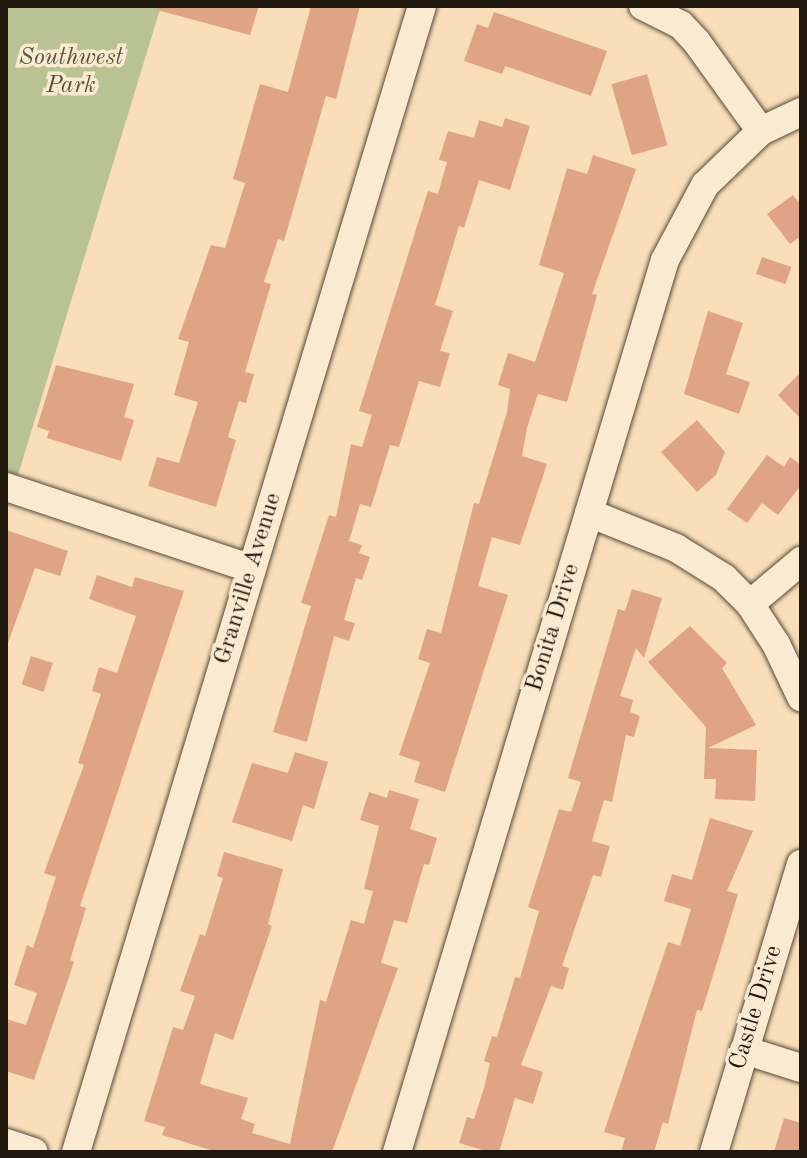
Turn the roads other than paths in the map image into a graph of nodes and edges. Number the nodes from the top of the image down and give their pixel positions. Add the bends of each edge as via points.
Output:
1 (422, 6) edge
2 (643, 6) edge
3 (801, 112) edge
4 (761, 131) junction
5 (6, 487) edge
6 (589, 513) junction
7 (801, 561) edge
8 (252, 569) junction
9 (750, 604) junction
10 (801, 697) edge
11 (801, 864) edge
12 (744, 1050) junction
13 (801, 1068) edge
14 (6, 1143) edge
15 (34, 1152) edge
16 (76, 1152) edge
17 (397, 1152) edge
18 (714, 1152) edge

1 - 8 street, Granville Avenue
2 - 4 street via 681,25
3 - 4 street, Bonita Drive
4 - 6 street, Bonita Drive via 728,157 683,219 665,260
5 - 8 street
6 - 9 street via 699,560
6 - 17 street, Bonita Drive
7 - 9 street
8 - 16 street, Granville Avenue
9 - 10 street
11 - 12 street, Castle Drive
12 - 13 street
12 - 18 street, Castle Drive
14 - 15 street

